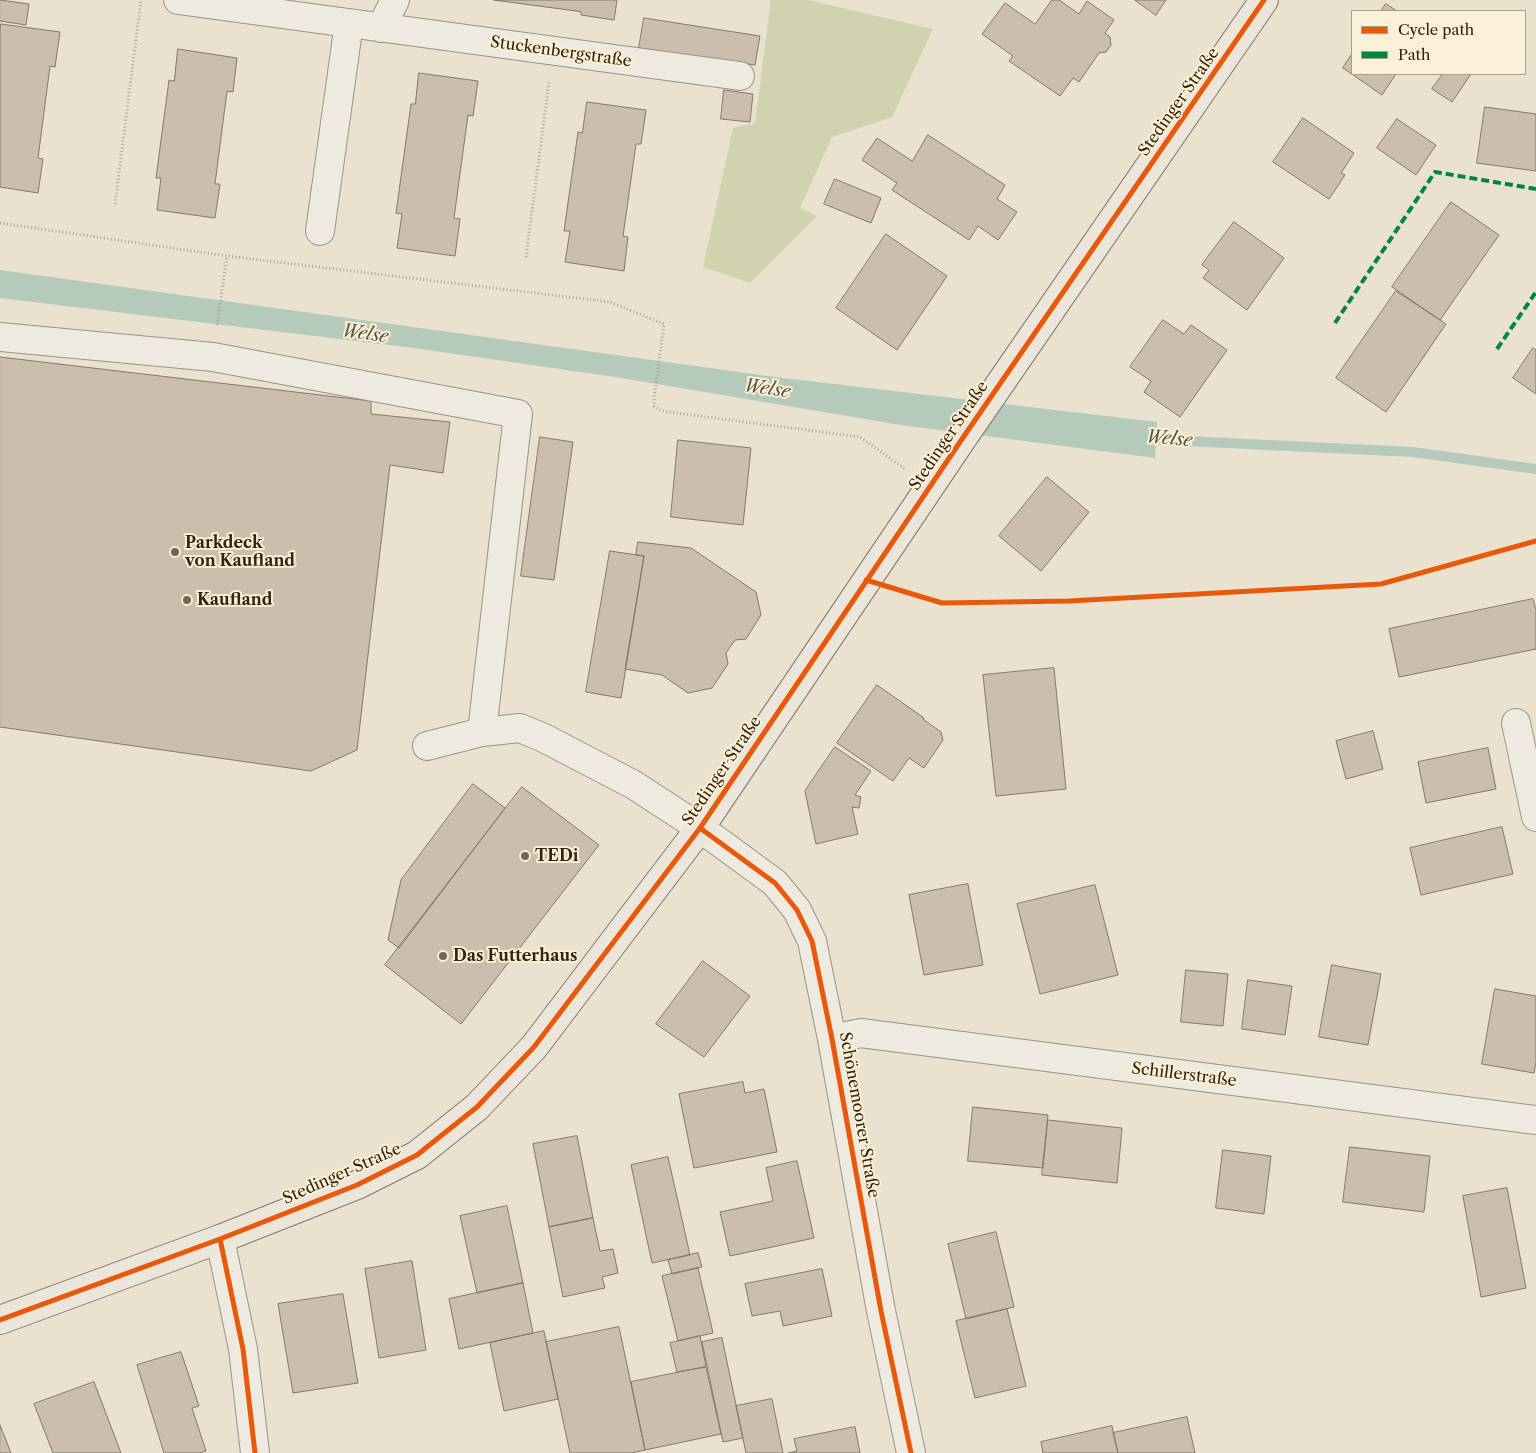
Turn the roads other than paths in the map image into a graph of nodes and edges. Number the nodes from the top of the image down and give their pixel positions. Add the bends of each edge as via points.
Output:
1 (178, 0) edge
2 (395, 0) edge
3 (1264, 0) edge
4 (349, 24) junction
5 (381, 28) junction
6 (740, 76) dead end
7 (320, 231) dead end
8 (0, 338) edge
9 (1516, 723) dead end
10 (482, 732) junction
11 (427, 746) dead end
12 (1536, 817) edge
13 (700, 828) junction
14 (832, 1038) junction
15 (1536, 1120) edge
16 (220, 1239) junction
17 (0, 1320) edge
18 (255, 1453) edge
19 (911, 1453) edge

1 - 4 street, Stuckenbergstraße
2 - 5 street
3 - 13 main road, Stedinger Straße
4 - 5 street, Stuckenbergstraße
4 - 7 street
5 - 6 street, Stuckenbergstraße
8 - 10 street via 213,357 518,414
9 - 12 street
10 - 11 street, Schönemoorer Straße
10 - 13 street, Schönemoorer Straße via 520,728 544,738 634,786
13 - 14 street, Schönemoorer Straße via 775,883 797,910 812,941
13 - 16 main road, Stedinger Straße via 534,1047 477,1107 417,1155 357,1185
14 - 15 street, Schillerstraße via 861,1033
14 - 19 street, Schönemoorer Straße via 881,1312
16 - 17 main road, Stedinger Straße
16 - 18 street via 243,1349

